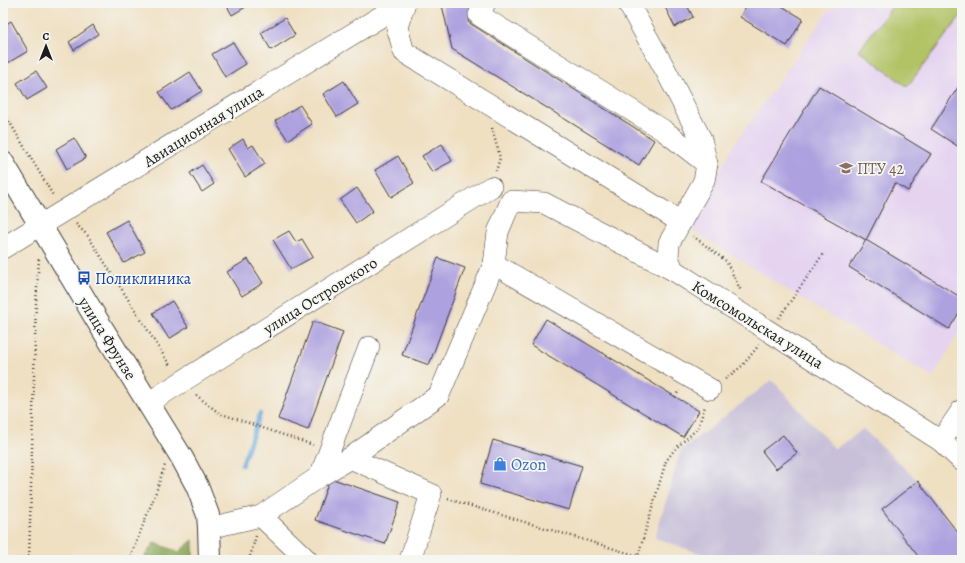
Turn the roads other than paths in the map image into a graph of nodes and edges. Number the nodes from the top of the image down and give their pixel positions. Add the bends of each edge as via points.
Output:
1 (404, 3) edge
2 (485, 3) edge
3 (628, 3) edge
4 (3, 163) edge
5 (707, 164) junction
6 (491, 187) road end
7 (681, 222) junction
8 (41, 226) junction
9 (3, 248) edge
10 (494, 264) junction
11 (673, 270) junction
12 (369, 347) dead end
13 (710, 389) road end
14 (148, 402) junction
15 (962, 410) edge
16 (941, 440) junction
17 (350, 458) junction
18 (962, 461) edge
19 (320, 476) junction
20 (261, 516) junction
21 (209, 522) junction
22 (210, 560) edge
23 (308, 560) edge
24 (410, 560) edge

1 - 7 street via 397,27 404,52
1 - 8 street, Авиационная улица
2 - 5 street via 479,15 663,130
3 - 5 street via 701,139
4 - 8 main road, улица Фрунзе
5 - 7 street via 704,182
6 - 14 street, улица Островского
7 - 11 street via 669,243 668,257
8 - 9 street, Авиационная улица
8 - 14 main road, улица Фрунзе
10 - 11 street, Комсомольская улица via 498,232 511,201 544,203
10 - 13 street
10 - 17 street via 440,395
11 - 16 street, Комсомольская улица
12 - 19 street
14 - 21 main road, улица Фрунзе via 197,486
15 - 16 street
16 - 18 street, Комсомольская улица
17 - 19 street
17 - 24 street via 431,494
19 - 20 street
20 - 21 street
20 - 23 street
21 - 22 main road

